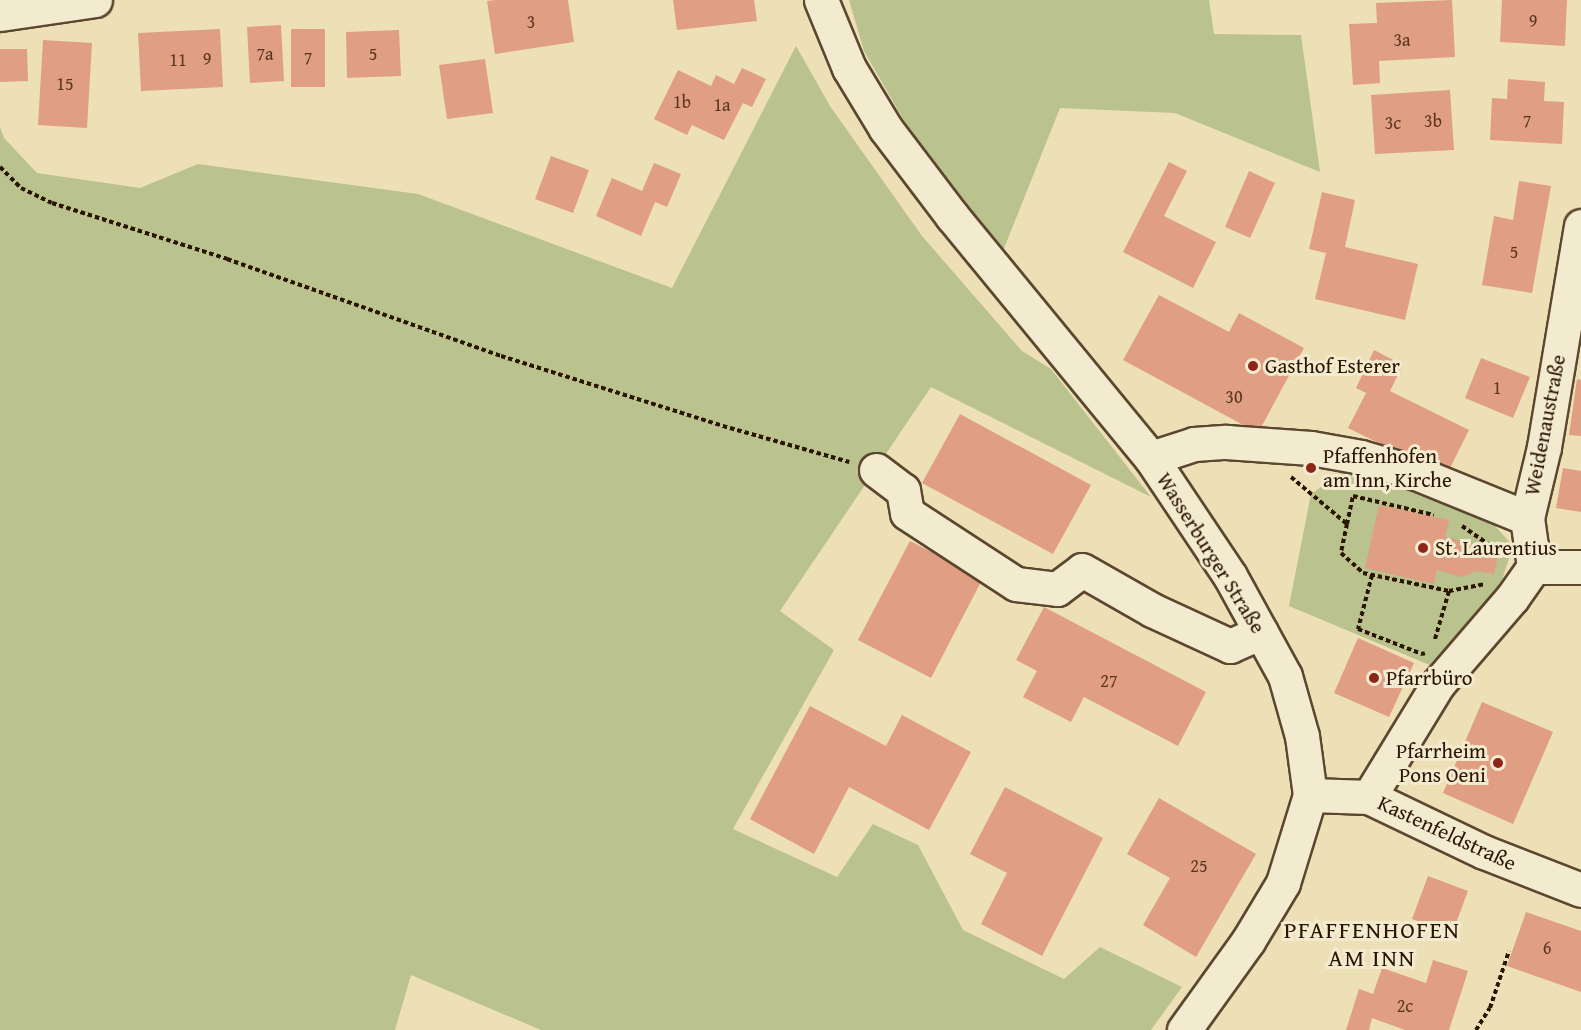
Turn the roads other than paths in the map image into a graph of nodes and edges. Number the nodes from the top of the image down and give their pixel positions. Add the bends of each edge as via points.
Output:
1 (95, 0) edge
2 (821, 0) edge
3 (0, 14) edge
4 (1581, 226) edge
5 (1151, 458) junction
6 (876, 470) road end
7 (1527, 518) junction
8 (1581, 567) edge
9 (1519, 571) junction
10 (1261, 632) junction
11 (1310, 795) junction
12 (1369, 797) junction
13 (1581, 891) edge
14 (1184, 1030) edge

1 - 3 street
2 - 5 street, Wasserburger Straße via 849,68 886,129 952,216
4 - 7 street, Weidenaustraße via 1544,447
5 - 7 street via 1194,444 1215,442 1311,448 1416,473
5 - 10 street, Wasserburger Straße via 1230,576
6 - 10 street via 903,490 907,513 1016,584 1057,589 1082,570 1152,610 1230,646
7 - 9 street
8 - 9 street
9 - 12 street via 1438,684
10 - 11 street, Wasserburger Straße via 1285,676 1302,736
11 - 12 street, Kastenfeldstraße
11 - 14 street, Wasserburger Straße via 1283,883 1248,941
12 - 13 street, Kastenfeldstraße via 1484,852

